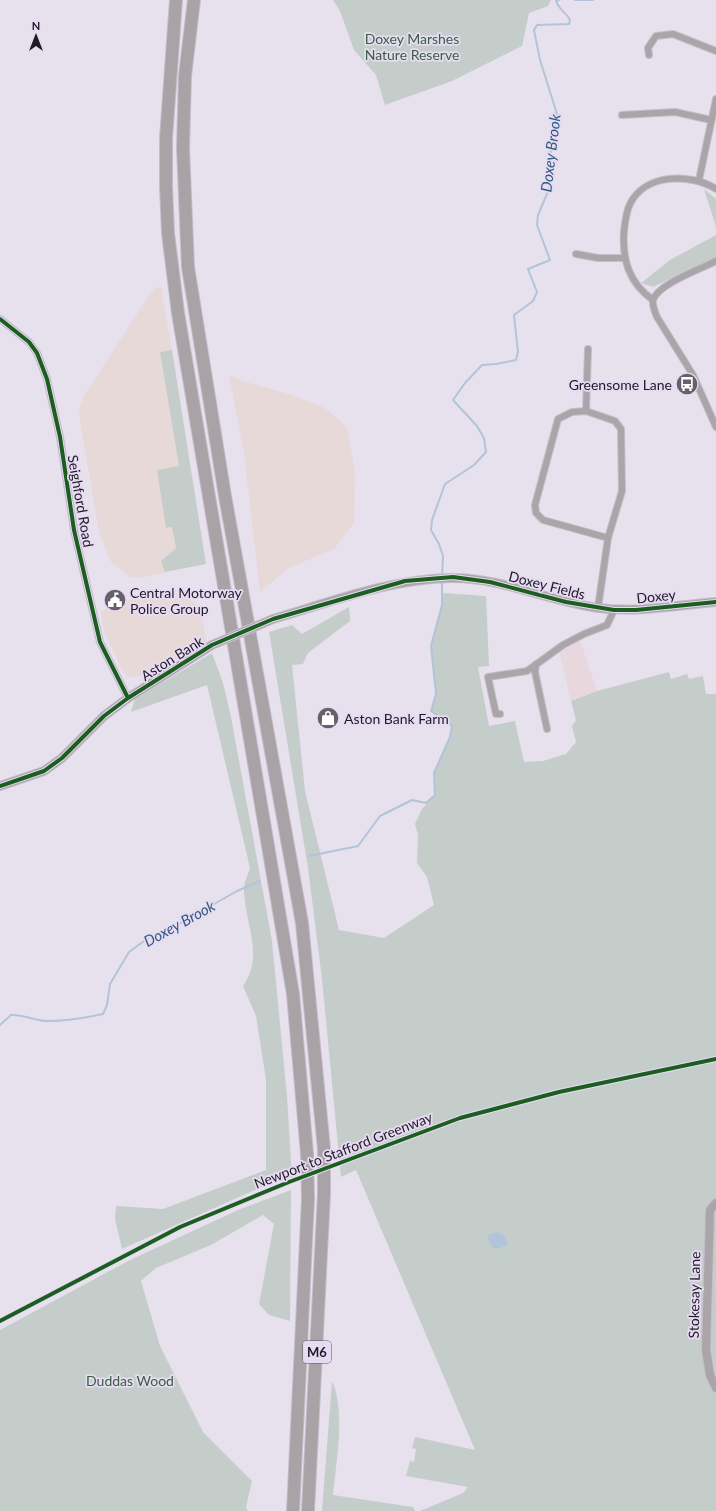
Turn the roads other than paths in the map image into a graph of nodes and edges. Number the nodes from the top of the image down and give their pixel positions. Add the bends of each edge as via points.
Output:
1 (176, 0) edge
2 (194, 0) edge
3 (716, 51) edge
4 (649, 54) dead end
5 (716, 99) edge
6 (622, 115) dead end
7 (713, 116) edge
8 (699, 180) junction
9 (716, 189) edge
10 (576, 254) dead end
11 (624, 258) junction
12 (716, 261) edge
13 (653, 300) junction
14 (0, 318) edge
15 (588, 349) dead end
16 (586, 411) junction
17 (716, 428) edge
18 (608, 538) junction
19 (490, 582) joint
20 (716, 602) edge
21 (598, 608) junction
22 (614, 610) junction
23 (536, 664) junction
24 (128, 698) junction
25 (500, 714) dead end
26 (546, 729) dead end
27 (0, 786) edge
28 (716, 1203) edge
29 (716, 1388) edge
30 (292, 1511) edge
31 (308, 1511) edge

1 - 30 highway, M6 via 166,138 168,233 178,313 293,994 307,1154 308,1199
2 - 31 highway, M6 via 185,76 183,148 188,267 225,496 302,923 324,1149
3 - 4 street via 673,34 656,36 648,48
5 - 7 street
6 - 7 street via 675,112
7 - 8 street
8 - 9 street
8 - 11 street via 670,179 654,182 640,191 630,203 625,218
10 - 11 street via 598,258
11 - 13 street via 630,276
12 - 13 street via 666,286
13 - 17 street via 657,318 693,375
14 - 24 street, Seighford Road via 29,342 37,353 47,378 60,437 74,530 100,642
15 - 16 street
16 - 18 street, Doxey Fields via 615,421 621,429 622,491
16 - 18 street, Doxey Fields via 572,412 558,419 535,505 536,513 543,520
18 - 21 street, Doxey Fields
19 - 21 street, Doxey Fields
19 - 24 street, Aston Bank, bridge via 453,578 398,583 273,619 212,645
20 - 22 street, Doxey
21 - 22 street, Doxey
22 - 23 street via 607,626 584,634
23 - 25 street via 527,671 488,678 496,714
23 - 26 street via 535,672
24 - 27 street, Aston Bank via 104,716 62,758 44,771
28 - 29 street, Stokesay Lane via 710,1210 706,1350 710,1376

